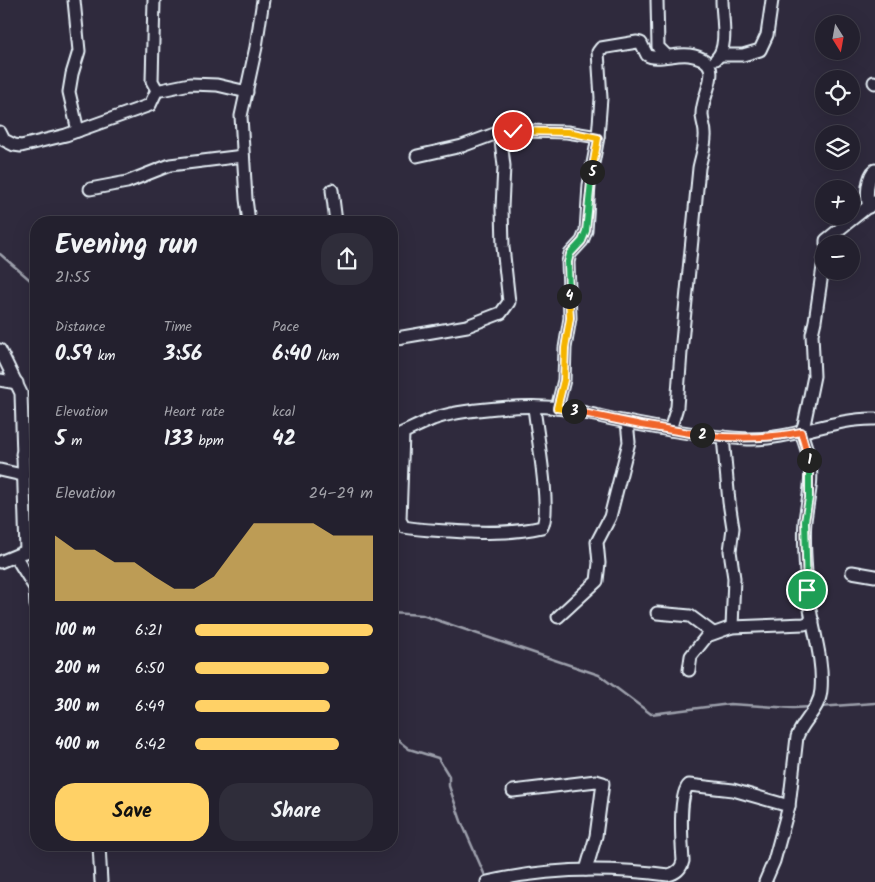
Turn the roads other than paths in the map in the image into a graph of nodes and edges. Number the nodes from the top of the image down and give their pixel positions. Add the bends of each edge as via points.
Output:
1 (74, 0) edge
2 (154, 0) edge
3 (263, 0) edge
4 (657, 0) edge
5 (722, 0) edge
6 (772, 0) edge
7 (666, 55) junction
8 (721, 55) junction
9 (709, 65) junction
10 (157, 90) junction
11 (247, 92) junction
12 (78, 131) junction
13 (0, 132) edge
14 (500, 132) junction
15 (598, 138) junction
16 (243, 156) junction
17 (417, 156) dead end
18 (875, 170) edge
19 (90, 189) dead end
20 (332, 190) dead end
21 (872, 204) edge
22 (248, 216) edge
23 (335, 216) edge
24 (832, 235) edge
25 (821, 280) edge
26 (398, 339) edge
27 (0, 350) edge
28 (0, 380) edge
29 (17, 383) junction
30 (534, 407) junction
31 (557, 408) junction
32 (875, 418) edge
33 (628, 422) junction
34 (670, 430) junction
35 (801, 432) junction
36 (403, 433) junction
37 (398, 435) edge
38 (723, 437) junction
39 (30, 451) edge
40 (22, 454) junction
41 (0, 470) edge
42 (22, 475) junction
43 (26, 552) edge
44 (0, 562) edge
45 (30, 568) edge
46 (852, 572) dead end
47 (875, 576) edge
48 (657, 613) dead end
49 (558, 617) dead end
50 (813, 621) junction
51 (732, 627) junction
52 (715, 636) junction
53 (689, 670) dead end
54 (513, 791) dead end
55 (789, 806) junction
56 (99, 851) edge
57 (586, 870) junction
58 (568, 871) junction
59 (101, 882) edge
60 (488, 882) edge
61 (576, 882) edge
62 (765, 882) edge

1 - 12 street via 79,51 69,92
2 - 10 street via 152,81
3 - 11 street
4 - 7 street via 658,47
5 - 8 street via 724,46
6 - 8 street via 767,35 760,50 743,55
7 - 9 street via 699,57
7 - 15 street via 650,57 637,42 599,50 601,98
8 - 9 street
9 - 34 street via 712,75 702,114 705,138 699,168 677,408
10 - 11 street via 190,84 217,85
10 - 12 street via 150,105
11 - 16 street via 241,116
12 - 13 street via 21,146 4,140
14 - 15 street via 568,132
14 - 17 street via 462,146
14 - 26 street via 504,166 503,247 509,302 501,313 467,326
15 - 31 street via 589,185 586,231 568,262 570,318 564,380
16 - 19 street via 170,165 127,182
16 - 22 street
18 - 21 street via 871,174 867,201
20 - 23 street
21 - 24 street
25 - 35 street via 812,334 814,376
27 - 29 street
28 - 29 street
29 - 40 street via 22,403
30 - 31 street
30 - 36 street via 450,415
30 - 36 street via 546,503 545,522 542,527 525,531 474,532 404,527 400,520
31 - 33 street
32 - 35 street via 860,418
33 - 34 street
33 - 49 street via 629,442 610,517 597,542 597,580
34 - 38 street
35 - 38 street via 778,437
35 - 50 street via 810,464 805,521 807,590
36 - 37 street
38 - 51 street via 733,528 730,551 734,578
39 - 40 street
40 - 42 street
41 - 42 street
42 - 43 street
43 - 44 street
43 - 45 street
46 - 47 street
48 - 52 street via 690,616
50 - 51 street
50 - 55 street via 821,668 820,696 797,736
51 - 52 street
52 - 53 street via 707,636 691,656
54 - 57 street via 596,781 603,783 596,836
55 - 57 street via 733,790 689,785 685,789 681,821 683,861 679,870 668,875
55 - 62 street
56 - 59 street
57 - 58 street
58 - 60 street
58 - 61 street

